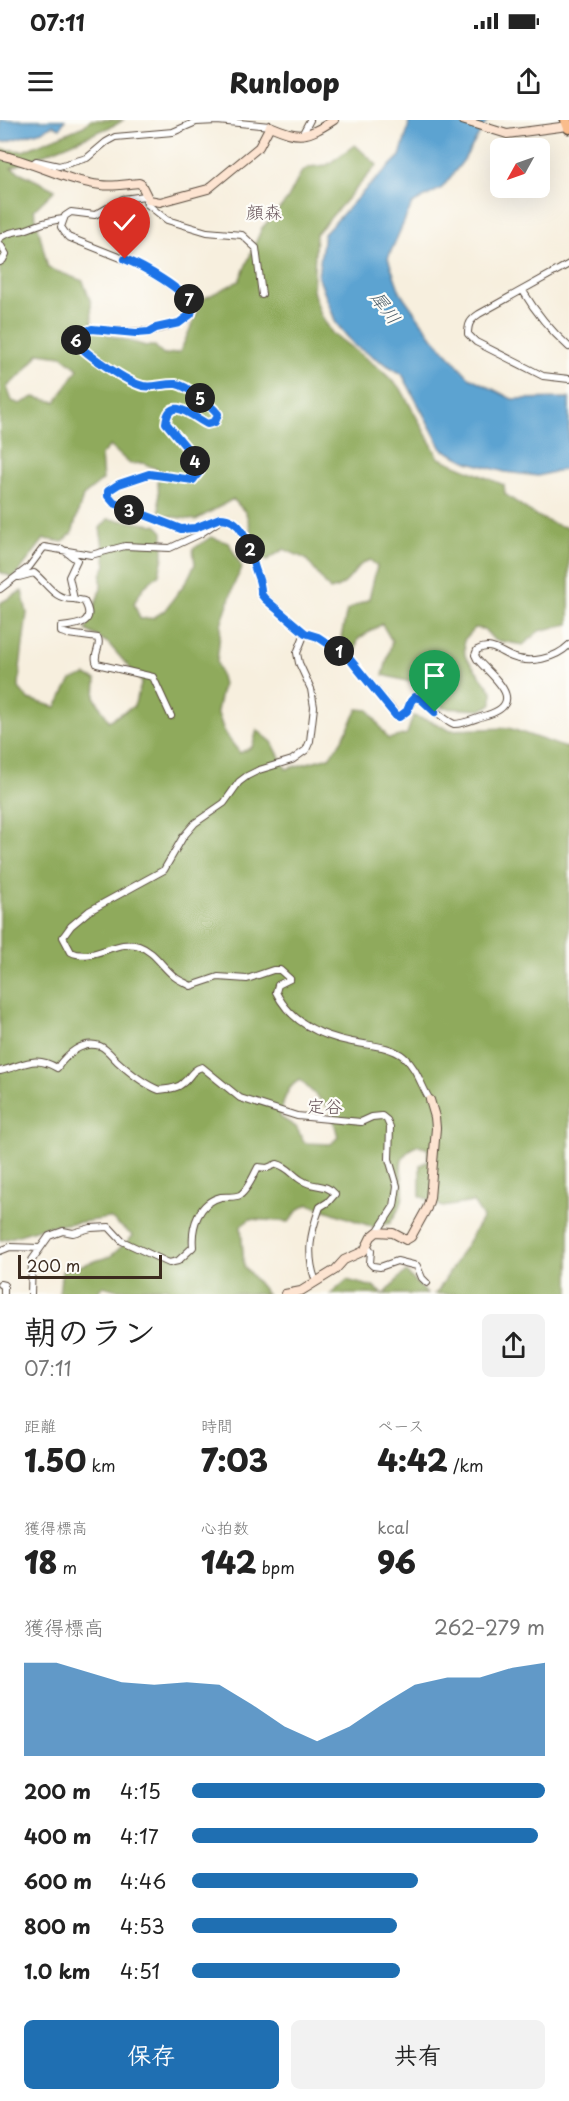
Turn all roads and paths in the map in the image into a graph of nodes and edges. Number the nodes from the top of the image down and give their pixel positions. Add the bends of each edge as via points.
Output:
1 (310, 120) edge
2 (334, 120) edge
3 (462, 120) edge
4 (247, 122) edge
5 (568, 125) edge
6 (270, 126) junction
7 (301, 136) junction
8 (0, 156) edge
9 (31, 165) junction
10 (145, 196) junction
11 (63, 219) junction
12 (0, 238) edge
13 (0, 244) edge
14 (0, 262) edge
15 (569, 264) edge
16 (523, 291) junction
17 (262, 295) dead end
18 (569, 347) edge
19 (569, 379) edge
20 (220, 518) junction
21 (62, 549) junction
22 (1, 588) edge
23 (74, 599) junction
24 (305, 633) junction
25 (569, 645) edge
26 (171, 716) dead end
27 (0, 1071) edge
28 (430, 1100) joint
29 (378, 1232) junction
30 (367, 1245) junction
31 (40, 1248) junction
32 (0, 1251) edge
33 (316, 1282) junction
34 (427, 1282) dead end
35 (0, 1284) edge
36 (3, 1294) edge
37 (31, 1294) edge
38 (285, 1294) edge

1 - 7 street
2 - 7 street
3 - 5 street via 507,135
4 - 6 street
4 - 9 street via 196,122 173,132 123,136 106,142 87,158 59,166 36,161
6 - 7 street
6 - 10 street via 259,147 208,189 160,202
8 - 9 street
9 - 10 street via 101,185 139,183
10 - 11 street via 123,199 95,214 67,213
10 - 17 street via 147,204 167,220 207,231 243,235 256,248
11 - 12 street via 41,222
11 - 20 street via 61,227 68,237 141,266 184,295 193,306 187,319 149,332 85,330 75,338 78,345 139,384 183,386 218,414 215,422 207,424 179,408 169,412 166,423 200,471 193,480 149,474 115,486 108,496 114,503 181,529
13 - 14 street via 6,254
15 - 16 street
16 - 18 street via 542,321
16 - 19 street via 472,319 468,334 476,342 543,376
20 - 21 street via 200,534 170,548 125,546 91,555
20 - 24 street via 234,522 244,534 261,594
21 - 22 street via 44,546 29,567
21 - 23 street via 77,560 69,577
22 - 23 street via 5,590 21,576 34,573 55,595
23 - 26 street via 84,601 88,617 80,625 61,627 61,632 98,638 97,664 153,677
24 - 25 street via 348,657 396,716 404,715 413,698 418,697 454,724 494,712 506,699 498,679 475,655 477,650 492,647 514,658 531,660 549,657
24 - 28 street via 297,653 314,707 306,750 239,782 224,803 195,823 183,837 164,870 89,911 63,937 71,952 82,956 139,946 191,986 218,977 247,979 280,970 290,979 278,985 276,992 292,1016 318,1032 381,1046 403,1056
27 - 29 street via 38,1060 57,1068 72,1051 101,1046 136,1077 159,1090 179,1086 193,1070 202,1067 240,1098 288,1114 361,1122 382,1116 390,1127 389,1159 397,1186 394,1206
28 - 29 street via 435,1128 427,1208 406,1240 393,1233
29 - 30 street
30 - 33 street via 364,1251 344,1260
30 - 34 street via 373,1266 397,1261 417,1266
31 - 32 street via 10,1247
31 - 33 street via 49,1236 63,1231 109,1227 122,1241 169,1263 178,1261 194,1246 194,1227 205,1205 242,1194 258,1167 277,1164 303,1181 329,1187 335,1194 320,1207 309,1243
31 - 37 street via 32,1260
33 - 38 street
35 - 36 street via 4,1285

